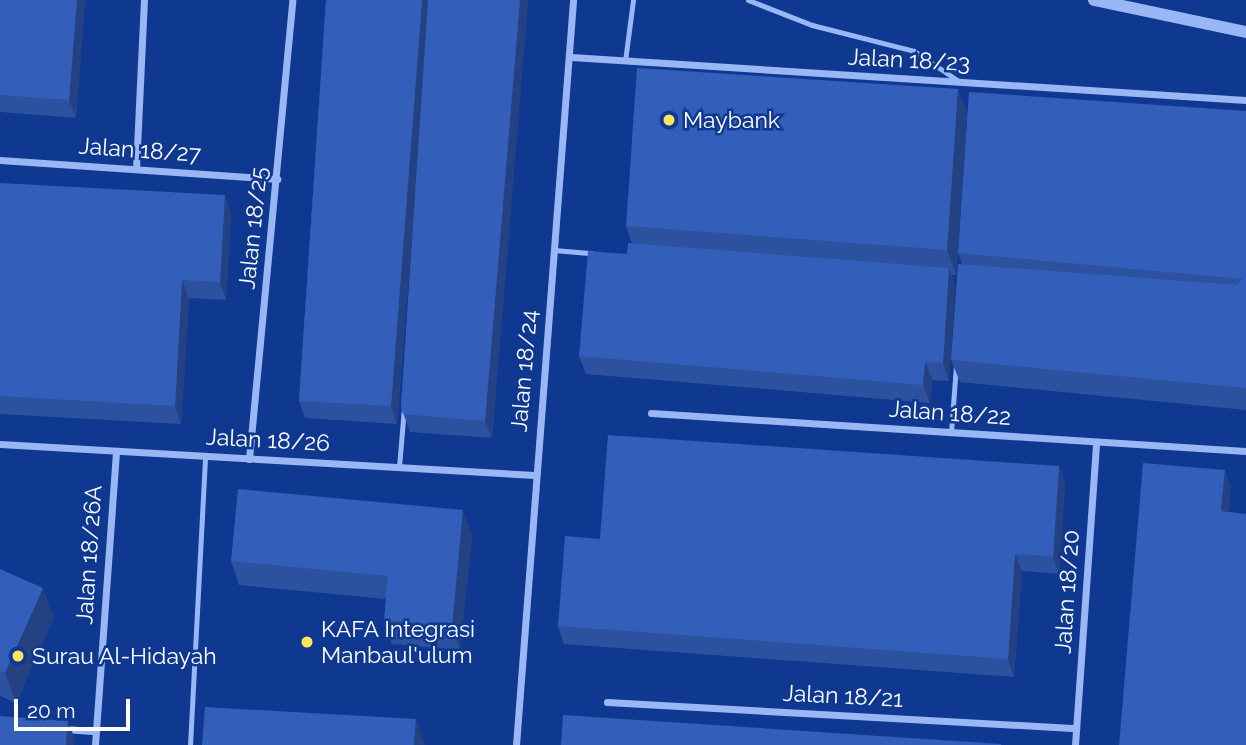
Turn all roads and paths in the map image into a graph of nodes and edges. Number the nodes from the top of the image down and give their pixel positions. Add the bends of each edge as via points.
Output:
1 (144, 0) edge
2 (292, 0) edge
3 (573, 0) edge
4 (633, 0) edge
5 (748, 0) edge
6 (1094, 0) edge
7 (1246, 32) edge
8 (571, 57) junction
9 (625, 61) junction
10 (960, 82) junction
11 (974, 83) junction
12 (973, 96) edge
13 (1246, 100) edge
14 (0, 160) edge
15 (136, 169) junction
16 (278, 179) junction
17 (554, 250) junction
18 (608, 255) edge
19 (957, 350) edge
20 (405, 398) edge
21 (651, 413) dead end
22 (951, 432) junction
23 (1097, 442) junction
24 (0, 444) edge
25 (116, 451) junction
26 (1246, 451) edge
27 (205, 456) junction
28 (249, 459) junction
29 (399, 467) junction
30 (534, 475) junction
31 (607, 702) dead end
32 (1076, 728) junction
33 (55, 729) edge
34 (96, 731) junction
35 (95, 745) edge
36 (190, 745) edge
37 (516, 745) edge
38 (1075, 745) edge

1 - 15 street
2 - 16 street, Jalan 18/25
3 - 8 street, Jalan 18/24
4 - 9 lane
5 - 10 lane via 812,25 914,51
6 - 7 street
8 - 9 street, Jalan 18/23
8 - 17 street, Jalan 18/24
9 - 10 street, Jalan 18/23
10 - 11 street, Jalan 18/23
11 - 12 lane
11 - 13 street, Jalan 18/23
14 - 15 street, Jalan 18/27
15 - 16 street, Jalan 18/27
16 - 28 street, Jalan 18/25
17 - 18 lane
17 - 30 street, Jalan 18/24
19 - 22 lane
20 - 29 lane
21 - 22 street, Jalan 18/22
22 - 23 street, Jalan 18/22
23 - 26 street, Jalan 18/22
23 - 32 street, Jalan 18/20
24 - 25 street, Jalan 18/26
25 - 27 street, Jalan 18/26
25 - 34 street, Jalan 18/26A
27 - 28 street, Jalan 18/26
27 - 36 lane
28 - 29 street, Jalan 18/26
29 - 30 street, Jalan 18/26
30 - 37 street, Jalan 18/24
31 - 32 street, Jalan 18/21
32 - 38 street, Jalan 18/20
33 - 34 street
34 - 35 street, Jalan 18/26A

